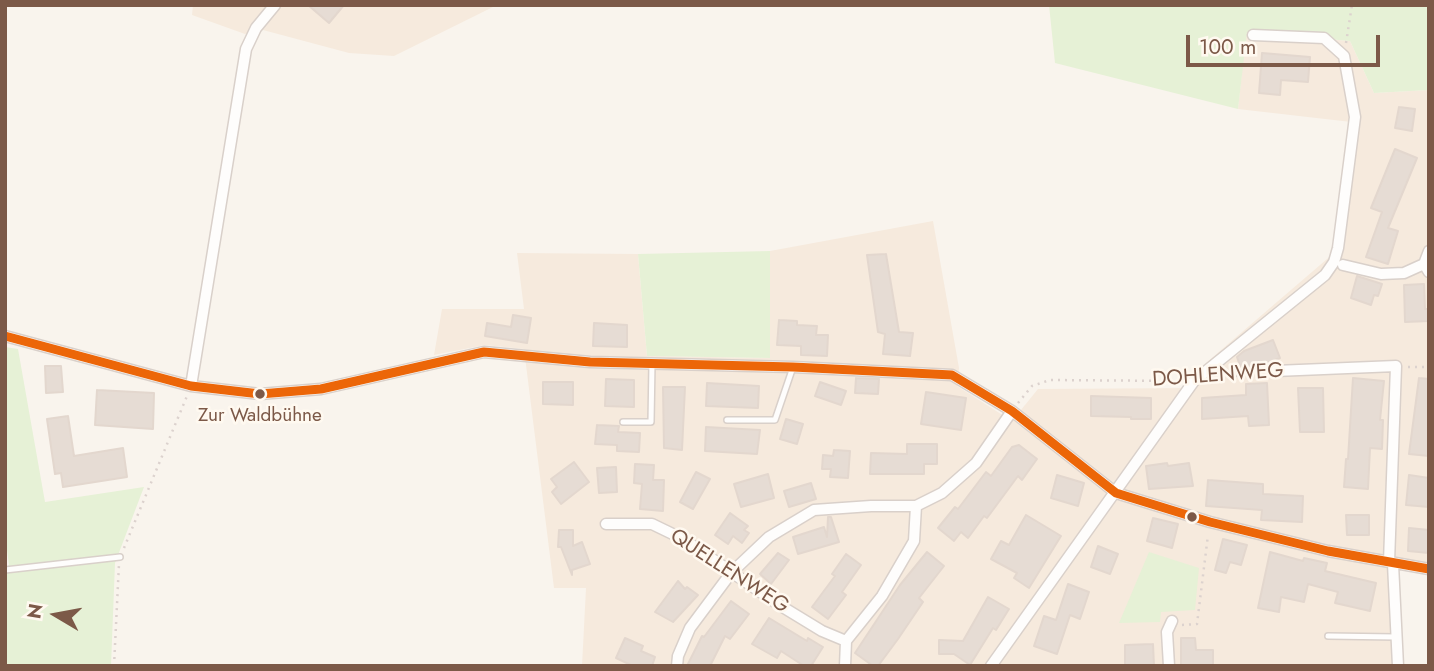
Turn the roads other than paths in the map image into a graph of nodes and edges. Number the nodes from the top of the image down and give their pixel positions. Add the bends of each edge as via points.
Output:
1 (275, 5) edge
2 (1253, 35) dead end
3 (1429, 251) edge
4 (1343, 265) dead end
5 (1427, 268) edge
6 (5, 336) edge
7 (652, 363) junction
8 (793, 367) junction
9 (1275, 371) road end
10 (191, 386) junction
11 (1012, 411) junction
12 (727, 420) dead end
13 (623, 422) dead end
14 (1116, 493) junction
15 (916, 506) junction
16 (606, 524) dead end
17 (120, 557) road end
18 (1391, 563) junction
19 (1429, 569) edge
20 (5, 570) edge
21 (731, 573) junction
22 (1172, 621) road end
23 (1328, 636) dead end
24 (1396, 637) junction
25 (846, 641) junction
26 (677, 666) edge
27 (845, 666) edge
28 (991, 666) edge
29 (1169, 666) edge
30 (1398, 666) edge

1 - 10 street via 256,27 246,49
2 - 14 street via 1324,38 1344,56 1355,117 1334,262 1325,275 1194,381
3 - 5 street
4 - 5 street via 1381,274
6 - 10 street
7 - 8 street
7 - 10 street via 484,352 321,389 260,394
7 - 13 lane via 652,422
8 - 11 street via 952,376
8 - 12 lane via 775,420
9 - 18 street, DOHLENWEG via 1396,366
11 - 14 street
11 - 15 street via 976,463 942,493
14 - 18 street via 1210,522
14 - 28 street
15 - 21 street via 814,510 769,537
15 - 25 street via 914,541 882,596
16 - 21 street, QUELLENWEG via 652,524
17 - 20 lane
18 - 19 street
18 - 24 street
21 - 25 street, QUELLENWEG via 812,625
21 - 26 street via 690,628
22 - 29 street via 1167,632
23 - 24 lane
24 - 30 street
25 - 27 street

